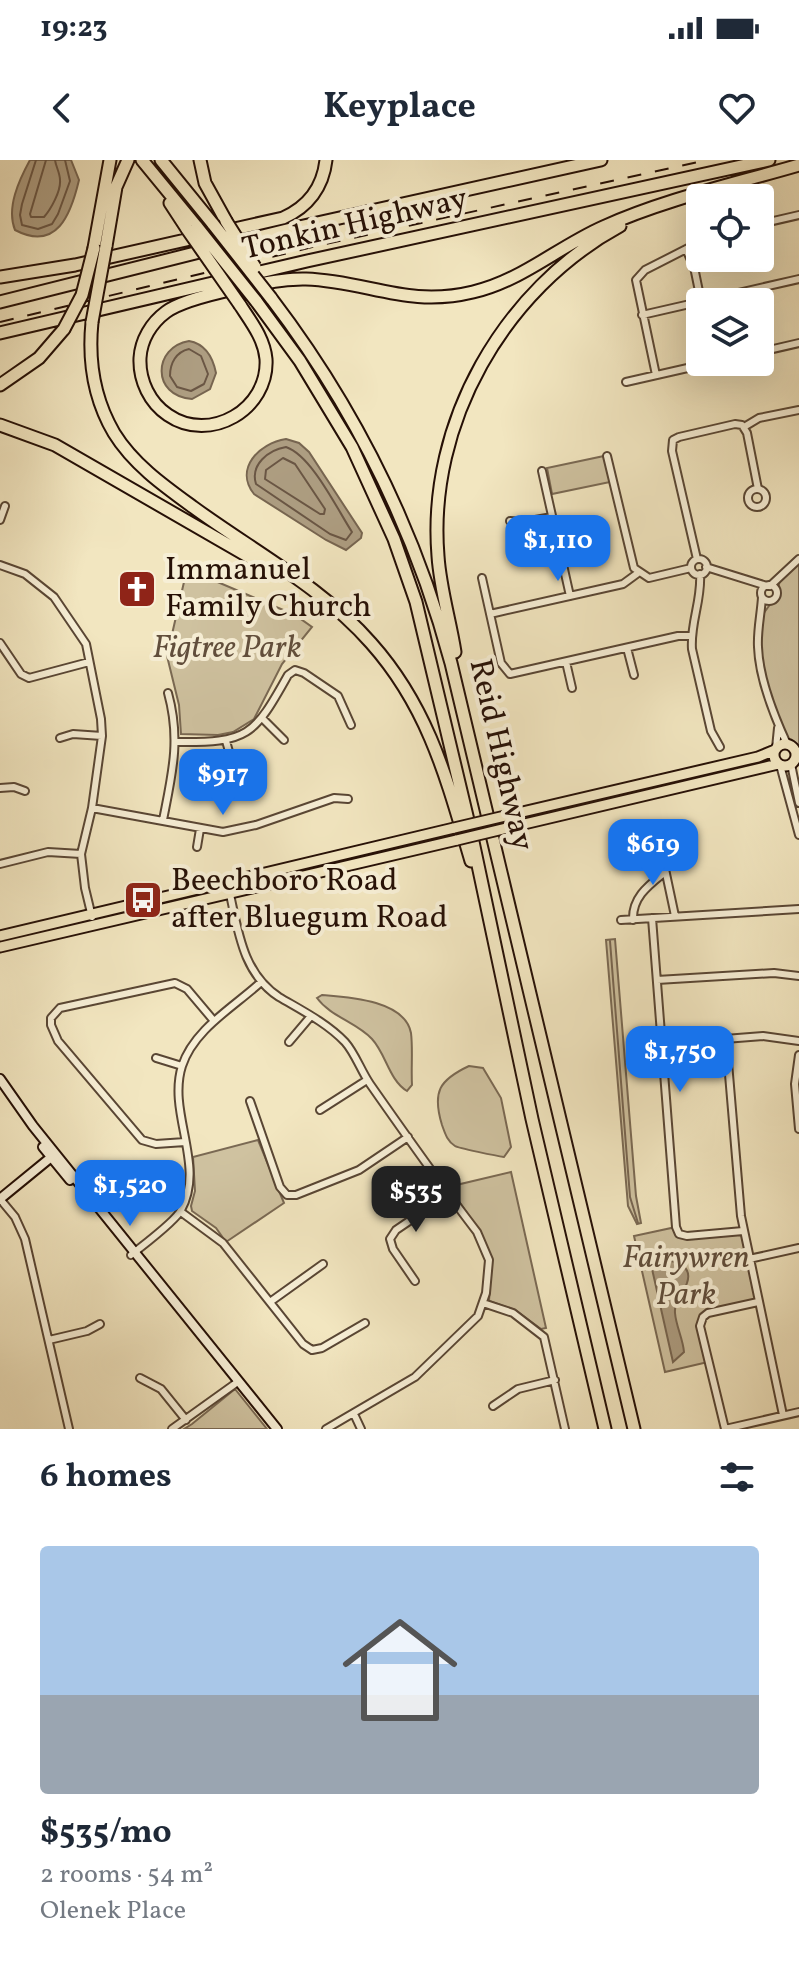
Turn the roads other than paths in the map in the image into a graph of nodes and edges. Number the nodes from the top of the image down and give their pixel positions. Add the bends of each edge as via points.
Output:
1 (110, 160) edge
2 (128, 160) edge
3 (161, 160) edge
4 (200, 160) edge
5 (326, 160) edge
6 (601, 160) edge
7 (769, 160) edge
8 (142, 161) edge
9 (799, 165) edge
10 (675, 202) junction
11 (799, 215) edge
12 (774, 221) edge
13 (192, 228) junction
14 (100, 247) junction
15 (686, 249) edge
16 (0, 277) edge
17 (799, 279) edge
18 (759, 288) edge
19 (273, 297) junction
20 (0, 302) edge
21 (686, 305) edge
22 (642, 315) junction
23 (0, 333) edge
24 (799, 343) edge
25 (774, 349) edge
26 (686, 368) edge
27 (656, 375) junction
28 (626, 382) dead end
29 (0, 385) edge
30 (799, 410) edge
31 (0, 425) edge
32 (744, 427) junction
33 (607, 456) dead end
34 (542, 471) dead end
35 (758, 489) dead end
36 (5, 506) dead end
37 (552, 517) junction
38 (0, 520) edge
39 (510, 521) dead end
40 (697, 559) junction
41 (799, 559) edge
42 (0, 565) edge
43 (706, 567) junction
44 (691, 568) junction
45 (638, 573) junction
46 (700, 574) junction
47 (781, 576) junction
48 (482, 578) dead end
49 (751, 583) junction
50 (768, 586) junction
51 (776, 592) junction
52 (318, 596) junction
53 (570, 596) junction
54 (762, 596) junction
55 (773, 600) junction
56 (490, 614) junction
57 (761, 617) junction
58 (691, 636) junction
59 (0, 643) edge
60 (627, 648) junction
61 (89, 662) junction
62 (566, 662) junction
63 (634, 675) dead end
64 (572, 688) dead end
65 (168, 693) dead end
66 (263, 719) junction
67 (778, 724) junction
68 (351, 725) dead end
69 (102, 736) junction
70 (60, 738) dead end
71 (284, 740) dead end
72 (226, 741) junction
73 (176, 742) junction
74 (792, 745) edge
75 (720, 747) dead end
76 (776, 749) junction
77 (795, 761) edge
78 (232, 762) dead end
79 (779, 764) junction
80 (477, 774) junction
81 (13, 779) dead end
82 (795, 784) junction
83 (14, 787) junction
84 (0, 788) edge
85 (25, 791) dead end
86 (791, 797) junction
87 (348, 799) dead end
88 (799, 803) edge
89 (92, 808) junction
90 (163, 820) junction
91 (200, 829) junction
92 (799, 835) edge
93 (197, 847) dead end
94 (661, 850) dead end
95 (81, 854) junction
96 (0, 864) edge
97 (665, 872) junction
98 (228, 887) junction
99 (797, 907) edge
100 (675, 916) junction
101 (652, 918) junction
102 (93, 920) junction
103 (621, 920) dead end
104 (633, 920) junction
105 (0, 936) edge
106 (0, 947) edge
107 (799, 976) edge
108 (657, 980) junction
109 (261, 982) junction
110 (311, 1016) junction
111 (214, 1021) junction
112 (726, 1039) junction
113 (799, 1041) edge
114 (289, 1042) dead end
115 (661, 1044) junction
116 (799, 1055) edge
117 (156, 1058) dead end
118 (519, 1059) junction
119 (182, 1066) junction
120 (0, 1079) edge
121 (367, 1080) junction
122 (0, 1088) edge
123 (250, 1101) dead end
124 (798, 1105) edge
125 (320, 1110) dead end
126 (799, 1129) edge
127 (408, 1137) junction
128 (185, 1142) junction
129 (53, 1155) junction
130 (449, 1194) junction
131 (0, 1199) edge
132 (181, 1212) junction
133 (743, 1231) junction
134 (799, 1248) edge
135 (133, 1254) junction
136 (749, 1259) junction
137 (323, 1264) dead end
138 (415, 1281) dead end
139 (270, 1302) junction
140 (758, 1302) junction
141 (483, 1303) junction
142 (365, 1323) dead end
143 (100, 1324) dead end
144 (49, 1340) junction
145 (140, 1378) dead end
146 (555, 1380) junction
147 (237, 1382) junction
148 (493, 1406) dead end
149 (799, 1412) edge
150 (354, 1414) junction
151 (783, 1415) junction
152 (186, 1420) junction
153 (69, 1429) edge
154 (172, 1429) edge
155 (274, 1429) edge
156 (326, 1429) edge
157 (361, 1429) edge
158 (565, 1429) edge
159 (605, 1429) edge
160 (634, 1429) edge
161 (725, 1429) edge

1 - 14 highway
2 - 14 highway
3 - 19 highway, bridge
4 - 19 highway, bridge via 205,183
5 - 16 highway via 313,196 283,218
6 - 20 highway, Tonkin Highway via 299,227
7 - 23 highway, Tonkin Highway
8 - 13 highway
9 - 10 highway
10 - 13 highway, bridge via 588,234 510,279 457,296 402,296 303,278 281,280 176,305 149,330 140,357 144,385 167,414 193,425 212,425 238,415 257,395 264,377 264,349 258,332 240,305
10 - 80 highway via 597,240 530,296 485,357 454,427 440,491 438,557
11 - 12 street
13 - 118 highway, Reid Highway, bridge via 256,301 336,417 372,487 405,570 469,822
14 - 29 highway, bridge via 64,329 39,358
14 - 52 highway, bridge via 90,361 106,418 127,451 180,498
15 - 22 street via 637,277
17 - 18 street
19 - 80 highway, Reid Highway via 354,420 409,533 442,630
21 - 22 street
22 - 27 street
24 - 25 street
26 - 27 street
27 - 28 street
30 - 32 street via 759,418
31 - 52 highway via 55,445
32 - 35 street
32 - 40 street via 735,424 673,440
33 - 45 street
34 - 37 street
36 - 38 street
37 - 39 street
37 - 53 street
40 - 43 street
40 - 44 street
41 - 47 street
42 - 61 street via 25,574 54,597 86,644
43 - 46 street
43 - 49 street
44 - 45 street via 653,578
44 - 46 street
45 - 53 street via 623,584
46 - 58 street
47 - 50 street
47 - 51 street
48 - 56 street
49 - 50 street
49 - 54 street
50 - 51 street
50 - 54 street
51 - 55 street
52 - 118 highway via 370,642 411,696 428,729 479,890
53 - 56 street
54 - 55 street
54 - 57 street
55 - 57 street
56 - 62 street via 501,663 510,674
57 - 67 street via 759,658
58 - 60 street
58 - 75 street via 711,731
59 - 61 street via 29,678
60 - 62 street
60 - 63 street
61 - 69 street
62 - 64 street
65 - 73 street
66 - 68 street via 295,670 338,696
66 - 71 street
66 - 72 street
67 - 74 street
67 - 76 street
69 - 70 street
69 - 89 street
72 - 73 street
72 - 78 street
73 - 90 street
74 - 76 main road
74 - 77 main road
76 - 79 main road
76 - 98 main road, bridge
77 - 79 main road
77 - 82 street
79 - 86 street
79 - 98 main road, bridge via 457,840
80 - 160 highway, Reid Highway
81 - 83 street
82 - 86 street
82 - 88 street
83 - 84 street
83 - 85 street
86 - 92 street
87 - 91 street via 334,798 238,830
89 - 90 street
89 - 95 street
90 - 91 street
91 - 93 street
94 - 97 street
95 - 96 street via 48,852
95 - 102 street
97 - 100 street
97 - 104 street via 641,890
98 - 102 main road
98 - 109 street via 246,957
99 - 100 street
100 - 101 street
101 - 104 street
101 - 108 street
102 - 105 main road
102 - 106 main road
103 - 104 street
107 - 108 street
108 - 115 street
109 - 110 street
109 - 111 street
110 - 114 street
110 - 121 street via 345,1042
111 - 119 street
111 - 128 street via 187,989 175,983 60,1008 51,1018 58,1041 142,1140
112 - 113 street via 763,1036
112 - 115 street
112 - 133 street
115 - 133 street via 679,1234
116 - 124 street
117 - 119 street
118 - 159 highway, Reid Highway
119 - 128 street via 178,1090
120 - 129 street
121 - 125 street
121 - 127 street
122 - 129 street
123 - 127 street via 287,1195 350,1175
124 - 126 street
127 - 130 street
128 - 132 street via 190,1179
129 - 131 street
129 - 135 street
130 - 138 street via 390,1239
130 - 141 street via 477,1232 489,1260
131 - 144 street via 25,1239
132 - 135 street
132 - 139 street via 223,1243
133 - 136 street
134 - 136 street
135 - 147 street
136 - 140 street
137 - 139 street
139 - 142 street via 312,1350
140 - 151 street
140 - 161 street via 708,1313 700,1326
141 - 146 street via 513,1313 544,1337
141 - 150 street via 478,1316 415,1377
143 - 144 street
144 - 153 street
145 - 152 street via 161,1389
146 - 148 street via 518,1389
146 - 158 street
147 - 152 street
147 - 155 street
149 - 151 street
150 - 156 street
150 - 157 street
151 - 161 street
152 - 154 street

